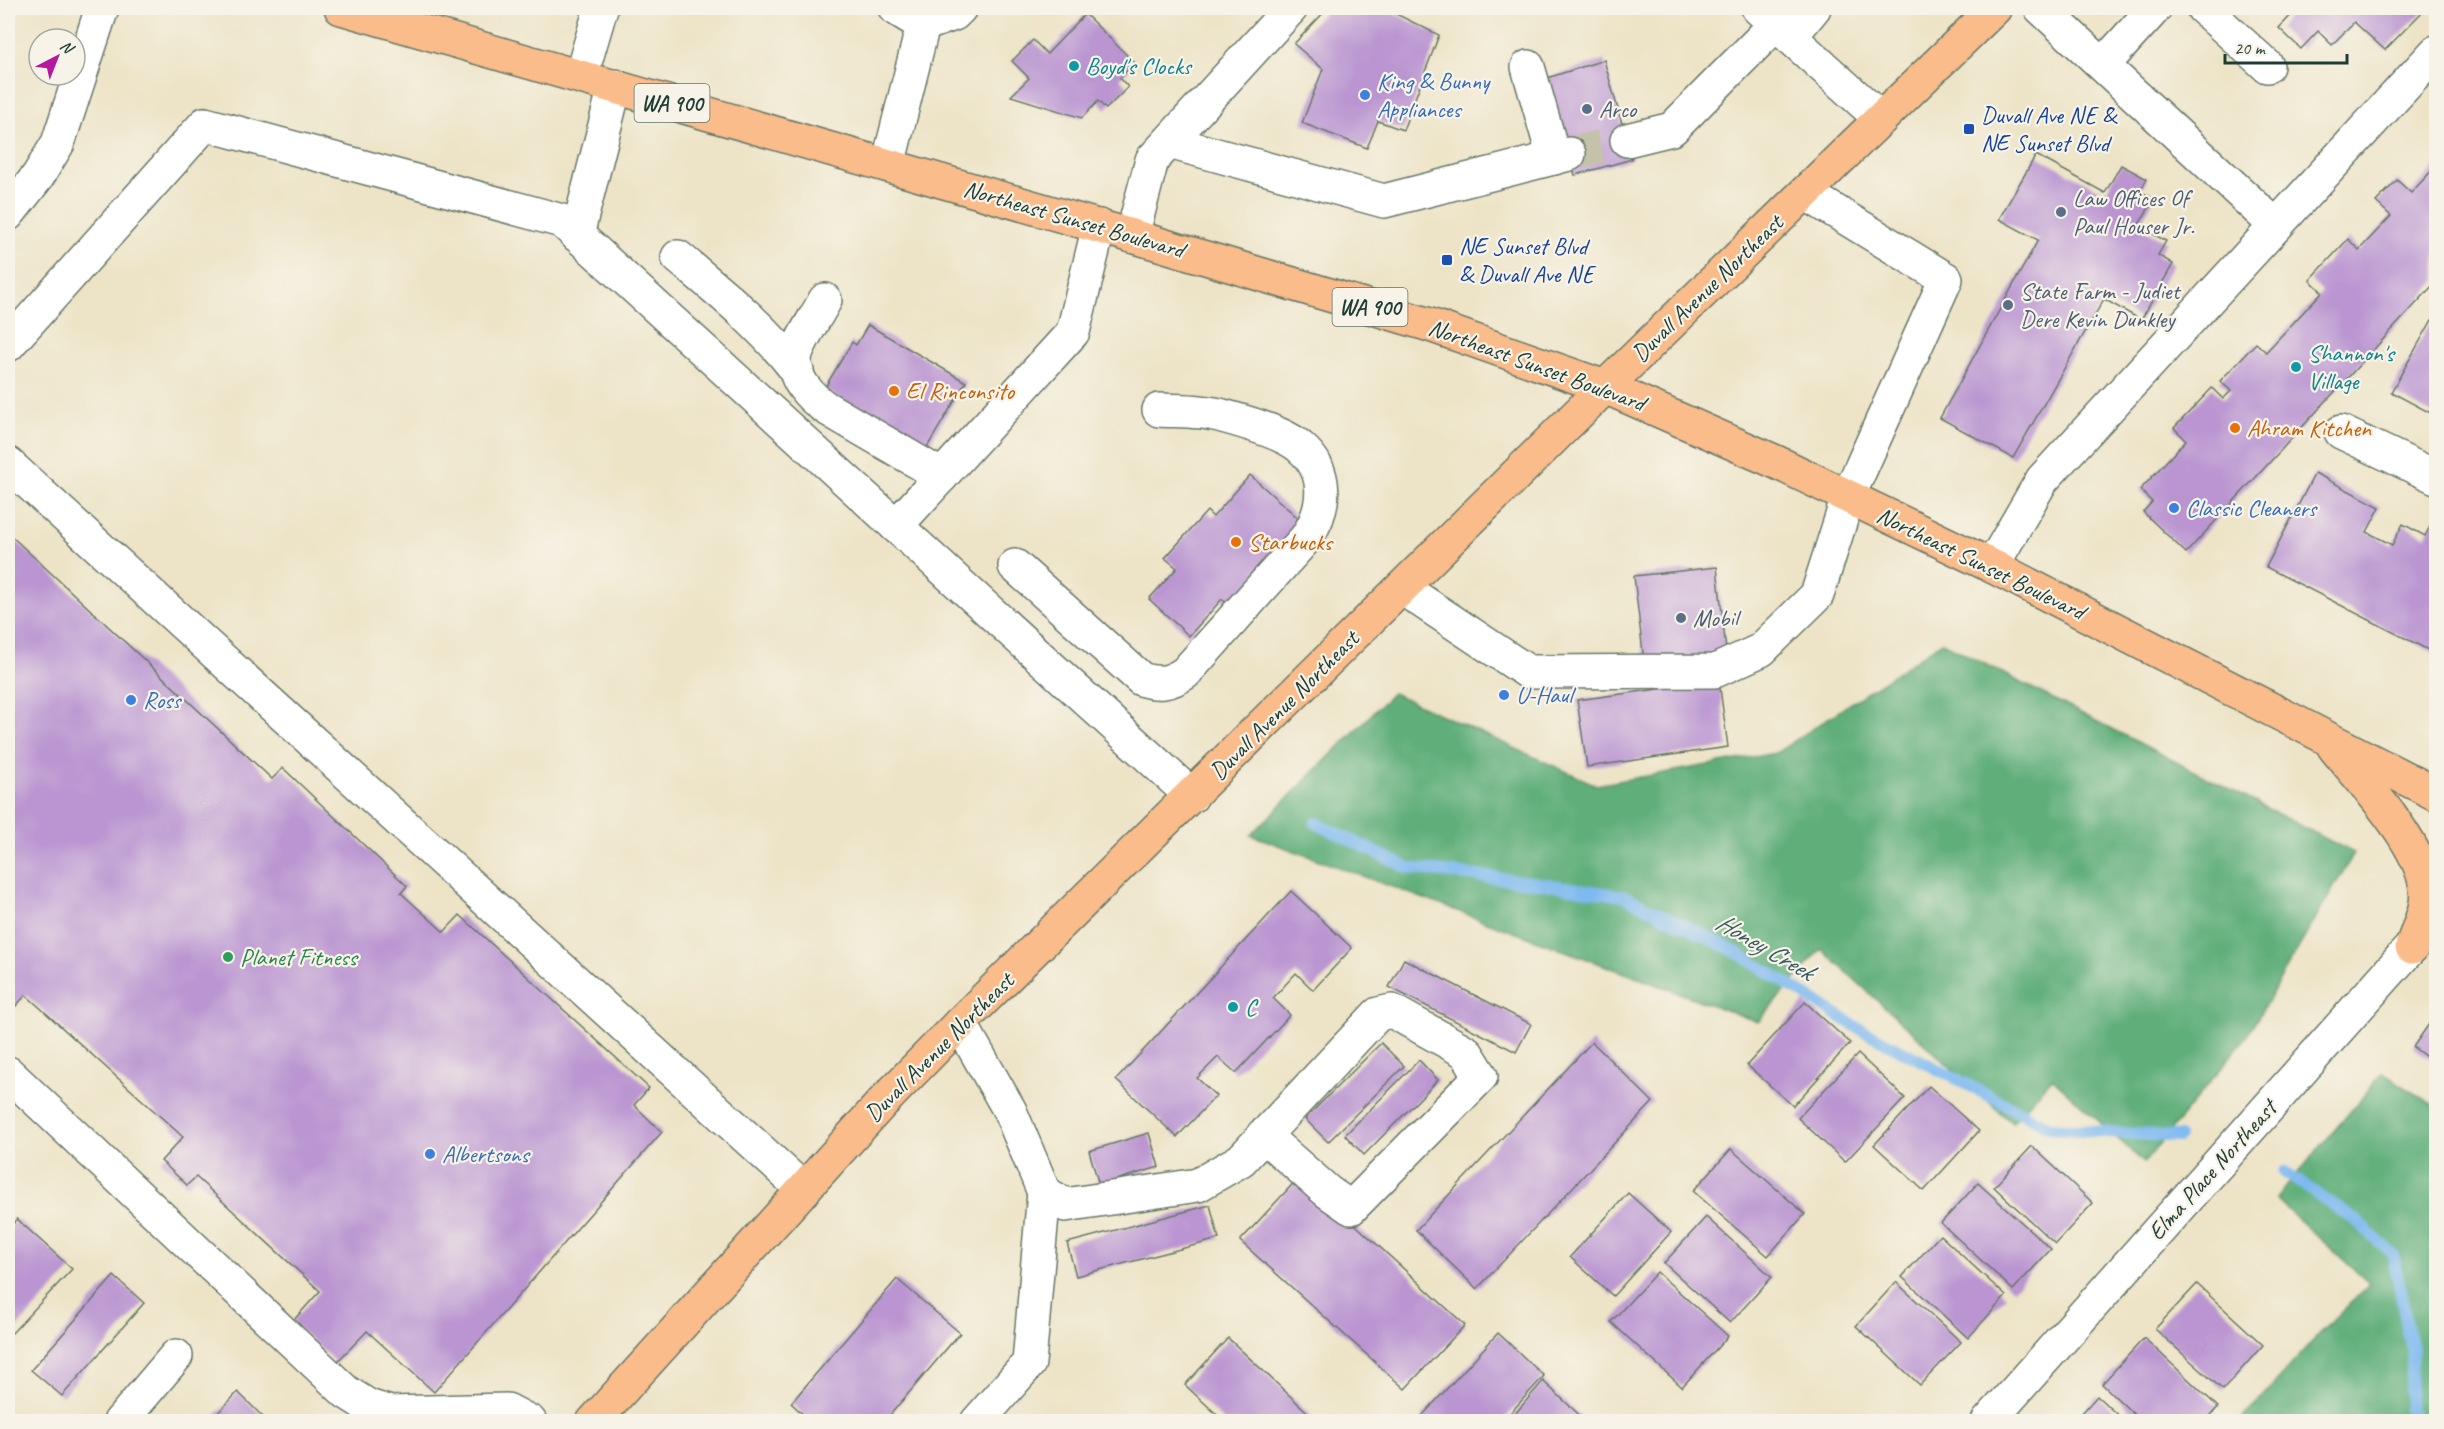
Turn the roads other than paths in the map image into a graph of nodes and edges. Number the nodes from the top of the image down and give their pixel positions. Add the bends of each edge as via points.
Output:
1 (102, 8) edge
2 (341, 8) edge
3 (601, 8) edge
4 (895, 8) edge
5 (960, 8) edge
6 (1291, 8) edge
7 (1814, 8) edge
8 (1995, 8) edge
9 (2041, 8) edge
10 (2155, 8) edge
11 (2203, 8) edge
12 (1775, 23) edge
13 (924, 25) junction
14 (2436, 52) edge
15 (2103, 65) junction
16 (2267, 66) dead end
17 (1528, 67) dead end
18 (581, 76) junction
19 (615, 87) junction
20 (1881, 118) junction
21 (1627, 140) tunnel mouth
22 (1169, 142) junction
23 (888, 165) junction
24 (1805, 194) junction
25 (8, 214) edge
26 (1100, 226) junction
27 (2276, 226) junction
28 (577, 235) junction
29 (1132, 236) junction
30 (678, 257) dead end
31 (825, 300) dead end
32 (8, 345) edge
33 (797, 371) junction
34 (1605, 387) junction
35 (1159, 410) dead end
36 (2341, 432) dead end
37 (8, 464) edge
38 (942, 476) junction
39 (2436, 477) edge
40 (1848, 497) junction
41 (897, 526) junction
42 (1015, 566) dead end
43 (1992, 566) junction
44 (1402, 588) junction
45 (2325, 737) junction
46 (2436, 794) edge
47 (1192, 796) junction
48 (2436, 919) edge
49 (2412, 946) junction
50 (960, 1023) junction
51 (8, 1073) edge
52 (1263, 1135) junction
53 (804, 1190) junction
54 (1044, 1192) junction
55 (176, 1356) dead end
56 (120, 1422) edge
57 (530, 1422) edge
58 (593, 1422) edge
59 (977, 1422) edge
60 (1988, 1422) edge

1 - 25 street via 57,143 38,176
2 - 18 main road, Northeast Sunset Boulevard / WA 900
3 - 18 street
4 - 13 street
5 - 13 street
6 - 22 street
7 - 12 street
8 - 20 main road, Duvall Avenue Northeast
9 - 15 street
10 - 15 street
11 - 16 street
12 - 20 street
12 - 21 street via 1672,129
13 - 23 street
14 - 27 street
15 - 27 street
17 - 22 street via 1562,156 1384,201
18 - 19 main road, Northeast Sunset Boulevard / WA 900
19 - 23 main road, Northeast Sunset Boulevard / WA 900
19 - 28 street
20 - 24 main road, Duvall Avenue Northeast
22 - 29 street via 1152,160
23 - 26 main road, Northeast Sunset Boulevard / WA 900
24 - 34 main road, Duvall Avenue Northeast
24 - 40 street via 1946,279
26 - 29 main road, Northeast Sunset Boulevard / WA 900
26 - 38 street via 1073,332
27 - 43 street via 2042,480
28 - 32 street via 562,221 205,124
28 - 41 street
29 - 34 main road, Northeast Sunset Boulevard / WA 900 via 1430,325
30 - 33 street via 752,318
31 - 33 street via 796,355
33 - 38 street via 813,399
34 - 40 main road, Northeast Sunset Boulevard / WA 900
34 - 44 main road, Duvall Avenue Northeast
35 - 42 street via 1217,414 1282,436 1300,447 1313,462 1321,481 1323,501 1318,521 1306,538 1185,673 1164,683 1142,680
36 - 39 street
37 - 53 street
38 - 41 street
40 - 43 main road, Northeast Sunset Boulevard / WA 900
40 - 44 street via 1816,595 1761,650 1715,670 1528,672
41 - 47 street
43 - 45 main road, Northeast Sunset Boulevard / WA 900
44 - 47 main road, Duvall Avenue Northeast
45 - 46 main road, Northeast Sunset Boulevard / WA 900
45 - 49 main road via 2400,828 2420,868 2426,901
47 - 50 main road, Duvall Avenue Northeast
48 - 49 street, Elma Place Northeast
49 - 60 street, Elma Place Northeast
50 - 53 main road, Duvall Avenue Northeast
50 - 54 street via 1010,1111
51 - 57 street via 346,1392 368,1406 390,1413 507,1410
52 - 52 street via 1378,1014 1392,1011 1466,1052 1482,1076 1350,1208
52 - 54 street via 1241,1160 1198,1185 1065,1205
53 - 58 main road, Duvall Avenue Northeast
54 - 59 street via 1029,1363
55 - 56 street

